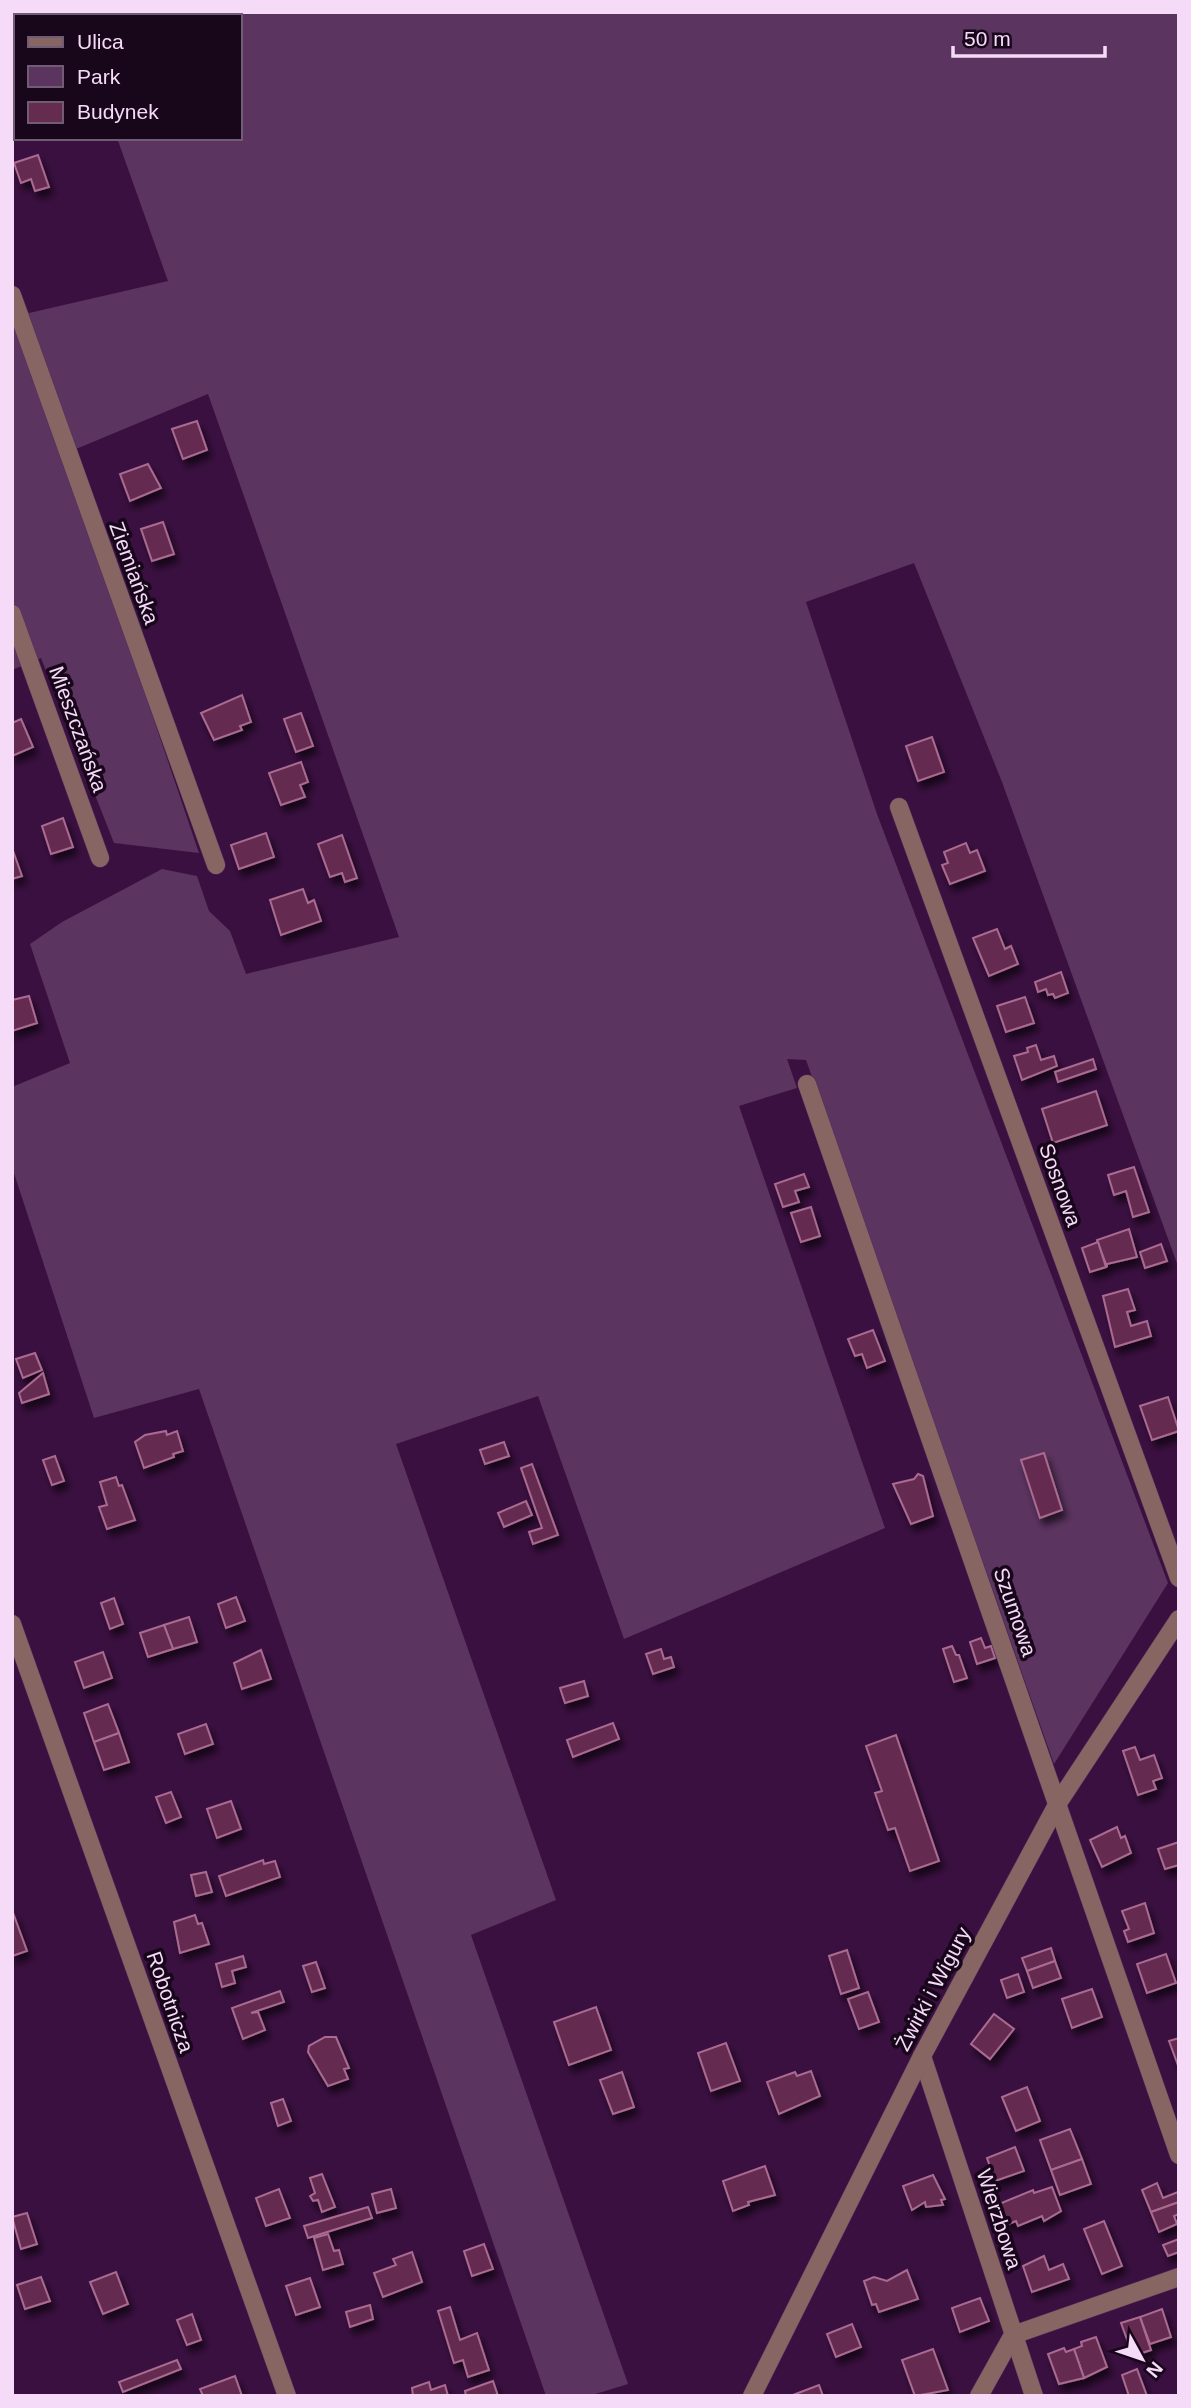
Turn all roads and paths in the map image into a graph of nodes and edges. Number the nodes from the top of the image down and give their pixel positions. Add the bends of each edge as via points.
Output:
1 (12, 295) edge
2 (12, 614) edge
3 (899, 807) dead end
4 (100, 858) dead end
5 (216, 865) dead end
6 (807, 1084) dead end
7 (1179, 1578) edge
8 (1179, 1619) edge
9 (12, 1624) edge
10 (1058, 1803) junction
11 (922, 2056) junction
12 (1171, 2111) edge
13 (1179, 2155) edge
14 (1179, 2277) edge
15 (1013, 2335) junction
16 (286, 2396) edge
17 (752, 2396) edge
18 (979, 2396) edge
19 (1034, 2396) edge

1 - 5 street, Ziemiańska
2 - 4 street, Mieszczańska
3 - 7 street, Sosnowa
6 - 10 street, Szumowa
8 - 10 street, Żwirki i Wigury
9 - 16 street, Robotnicza
10 - 11 street, Żwirki i Wigury
10 - 12 street, Szumowa
11 - 15 street, Wierzbowa
11 - 17 street, Żwirki i Wigury
12 - 13 street, Szumowa
14 - 15 street
15 - 18 street
15 - 19 street, Wierzbowa

